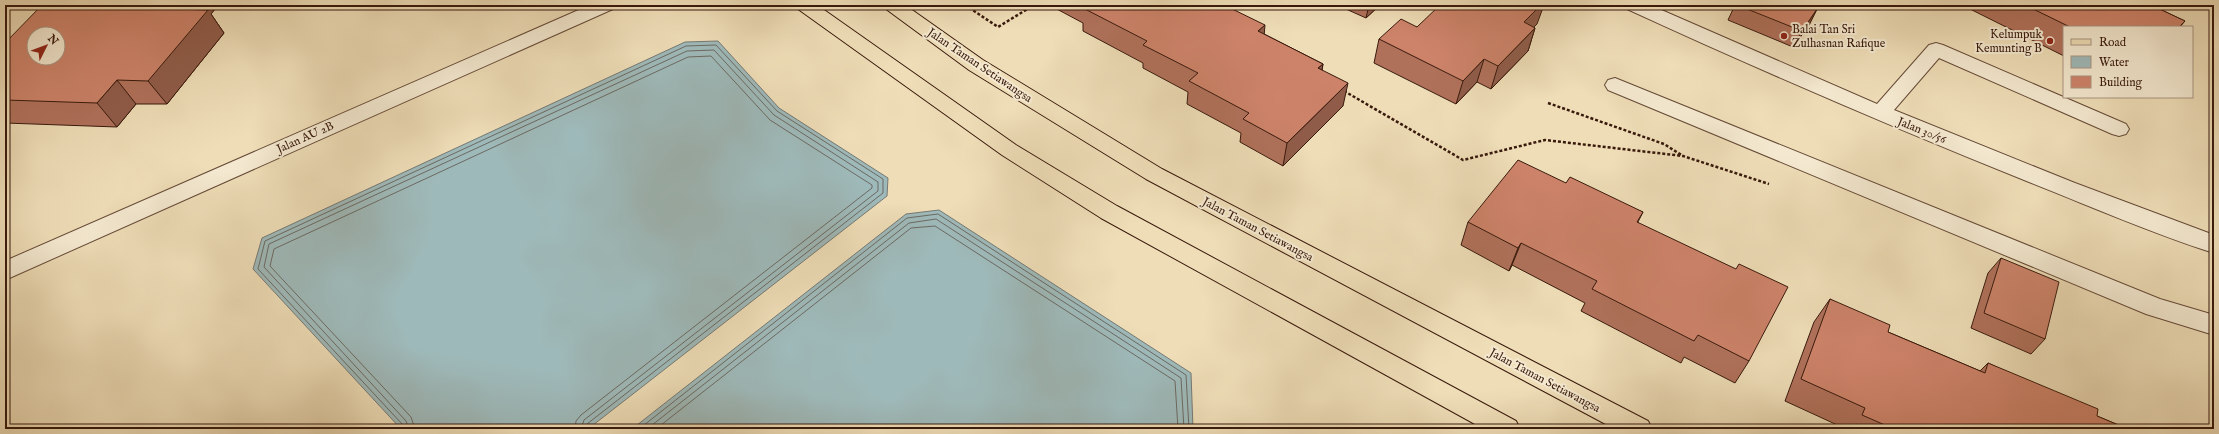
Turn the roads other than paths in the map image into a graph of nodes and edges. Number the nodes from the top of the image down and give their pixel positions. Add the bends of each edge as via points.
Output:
1 (606, 5) edge
2 (805, 5) edge
3 (893, 5) edge
4 (1634, 5) edge
5 (1615, 85) dead end
6 (1880, 113) junction
7 (2119, 130) dead end
8 (2214, 244) edge
9 (5, 270) edge
10 (2214, 324) edge
11 (1507, 429) edge
12 (1639, 429) edge

1 - 9 street, Jalan AU 2B
2 - 11 main road via 1010,150 1109,212
3 - 12 main road, Jalan Taman Setiawangsa via 976,65 1154,174
4 - 6 street, Jalan 30/56
5 - 10 street via 2154,307
6 - 7 street via 1936,49
6 - 8 street, Jalan 30/56 via 2068,189

